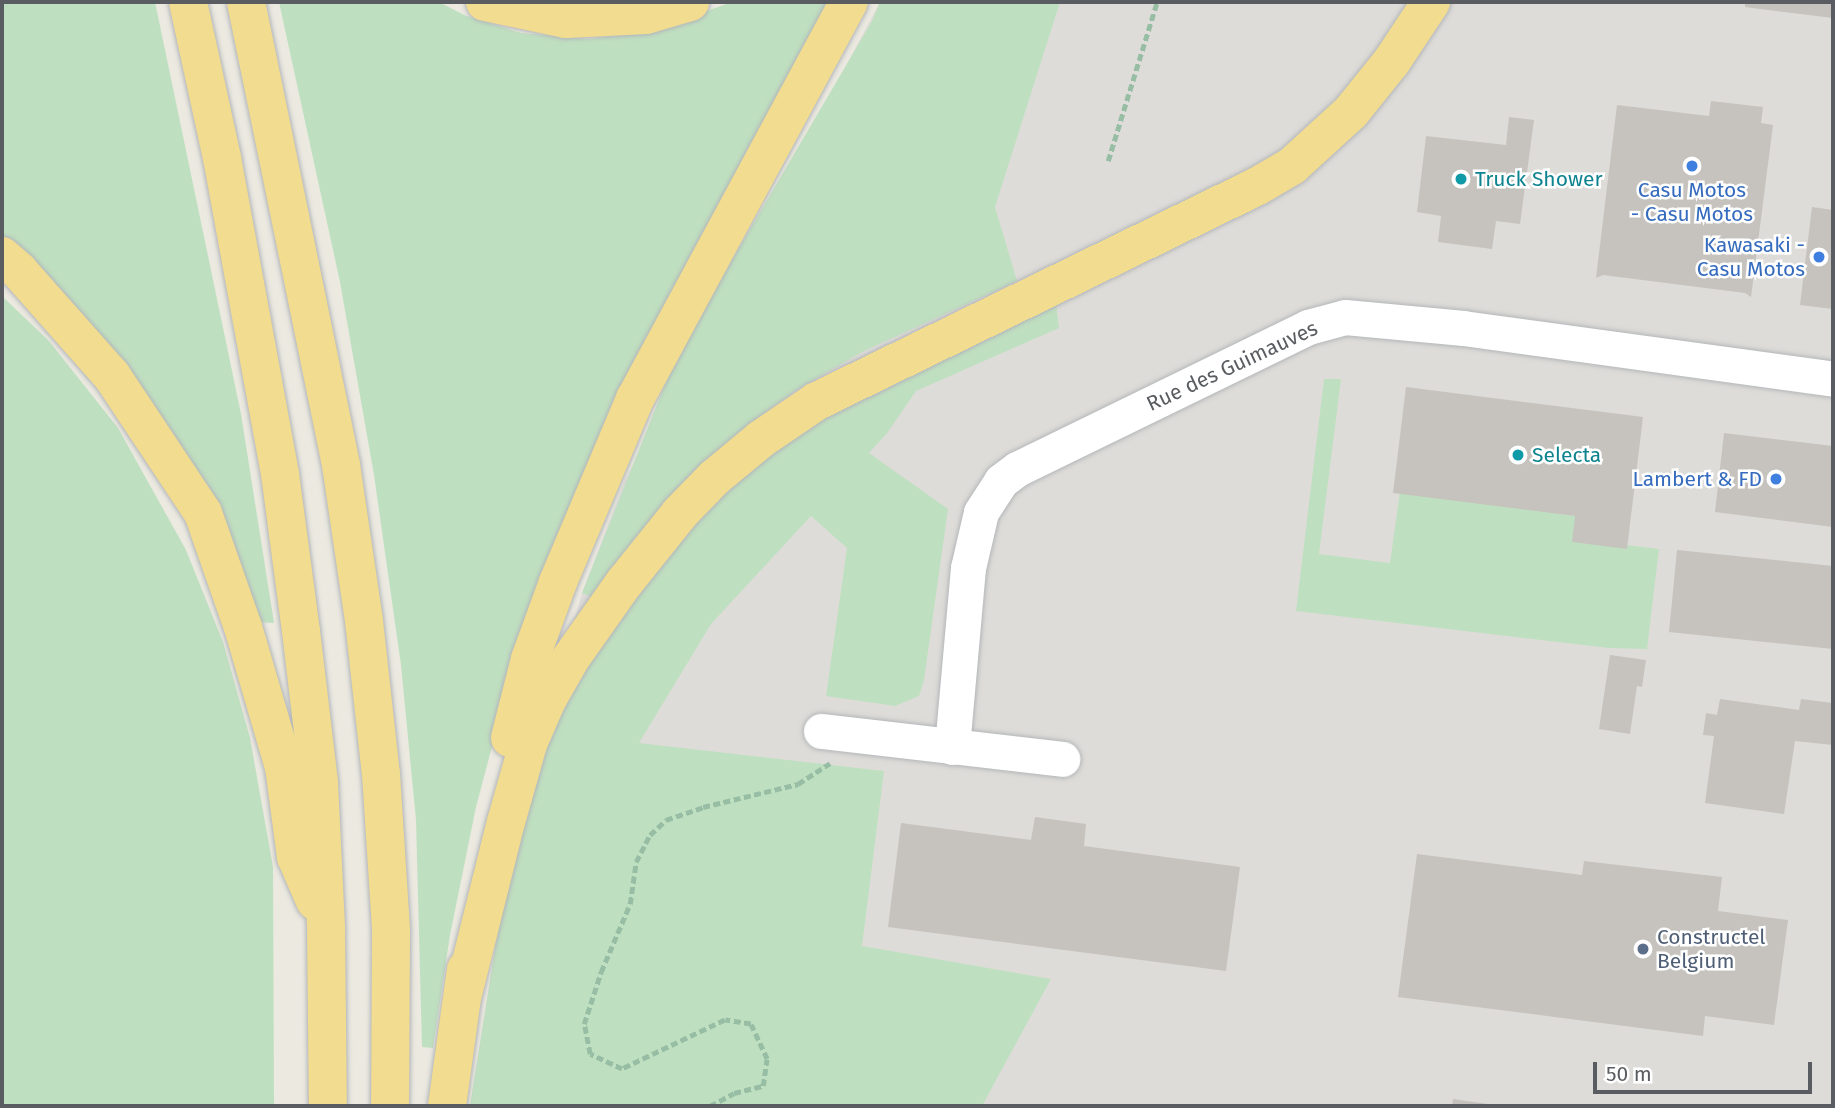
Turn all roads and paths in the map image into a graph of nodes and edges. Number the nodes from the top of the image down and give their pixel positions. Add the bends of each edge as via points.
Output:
1 (188, 2) edge
2 (246, 2) edge
3 (485, 2) edge
4 (691, 2) edge
5 (849, 2) edge
6 (1157, 2) edge
7 (1432, 2) edge
8 (1108, 161) dead end
9 (2, 256) edge
10 (1833, 379) edge
11 (837, 733) joint
12 (952, 747) junction
13 (1062, 759) dead end
14 (326, 927) junction
15 (463, 994) junction
16 (328, 1106) edge
17 (390, 1106) edge
18 (447, 1106) edge
19 (710, 1106) edge

1 - 14 highway via 222,158 280,474 319,783
2 - 17 highway via 341,465 364,621 381,774 391,930
3 - 4 highway via 566,19 646,15
5 - 15 highway via 635,399 558,582 530,659 489,825
6 - 8 path
7 - 15 highway via 1351,112 1292,166 817,401 761,439 706,486 597,619 547,700 509,809
9 - 14 highway via 112,376 203,513 284,767 296,856
10 - 12 street, Rue des Guimauves via 1463,328 1345,317 1308,327 1017,469 1001,481 981,512 968,568
11 - 12 street
11 - 19 path via 847,752 798,784 666,820 650,835 636,862 630,904 584,1024 590,1054 622,1069 725,1020 751,1024 767,1059 763,1086 734,1093
12 - 13 street
14 - 16 highway
15 - 18 highway

